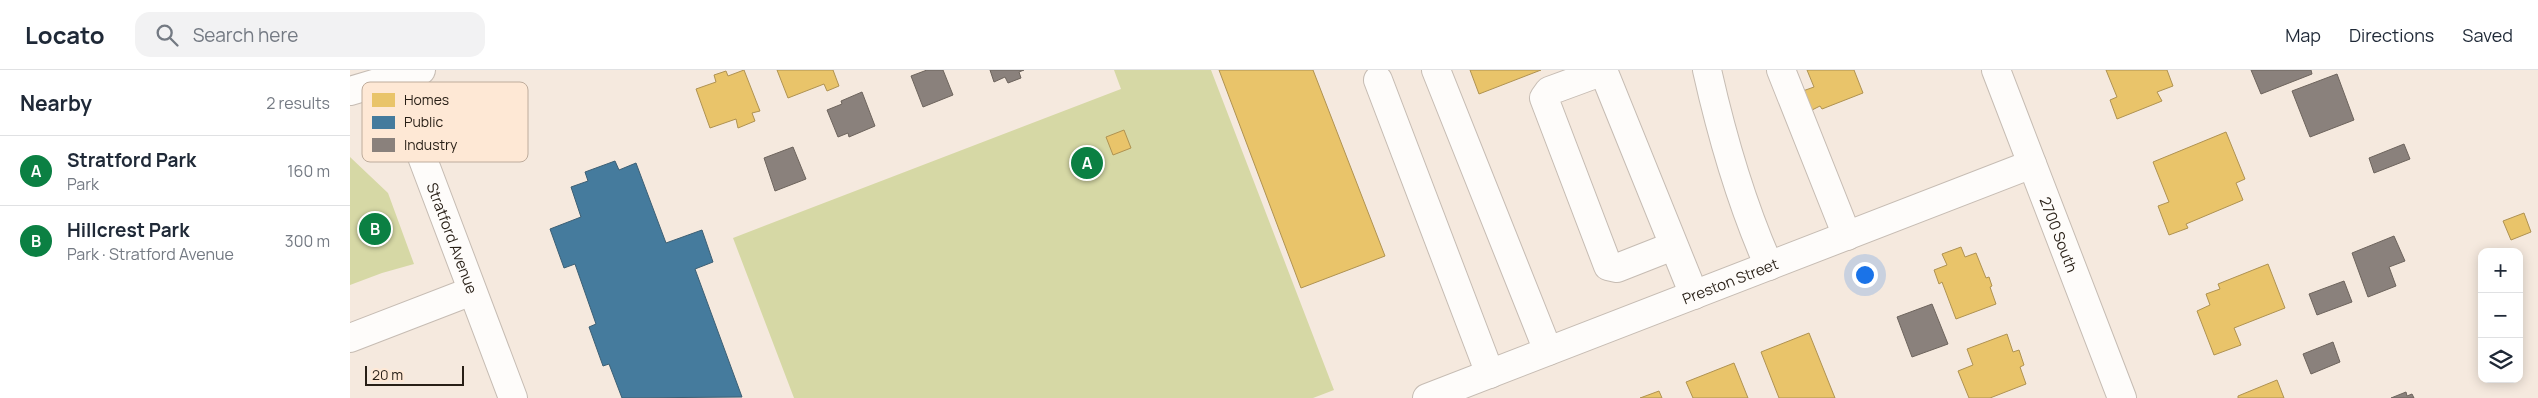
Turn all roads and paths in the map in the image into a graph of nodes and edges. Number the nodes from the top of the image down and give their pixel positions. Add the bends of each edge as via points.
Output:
1 (1436, 70) edge
2 (1707, 70) edge
3 (1781, 70) edge
4 (1996, 70) edge
5 (410, 73) edge
6 (1378, 80) dead end
7 (380, 82) edge
8 (362, 87) edge
9 (350, 91) edge
10 (424, 162) edge
11 (2032, 164) junction
12 (1847, 236) junction
13 (1673, 246) junction
14 (1769, 266) junction
15 (472, 291) junction
16 (1694, 295) junction
17 (350, 338) edge
18 (1548, 352) junction
19 (1490, 374) junction
20 (513, 398) edge
21 (1427, 398) edge
22 (2122, 398) edge

1 - 18 street
2 - 14 street via 1732,168
3 - 12 street
4 - 11 street, 2700 South
5 - 7 street
6 - 19 street
8 - 9 street
10 - 15 street, Stratford Avenue
11 - 12 street, Preston Street
11 - 22 street, 2700 South
12 - 14 street, Preston Street
13 - 13 street via 1617,268 1608,266 1544,98 1549,91 1598,73 1604,75
13 - 16 street
14 - 16 street, Preston Street
15 - 17 street
15 - 20 street, Stratford Avenue
16 - 18 street, Preston Street
18 - 19 street, Preston Street
19 - 21 street, Preston Street

